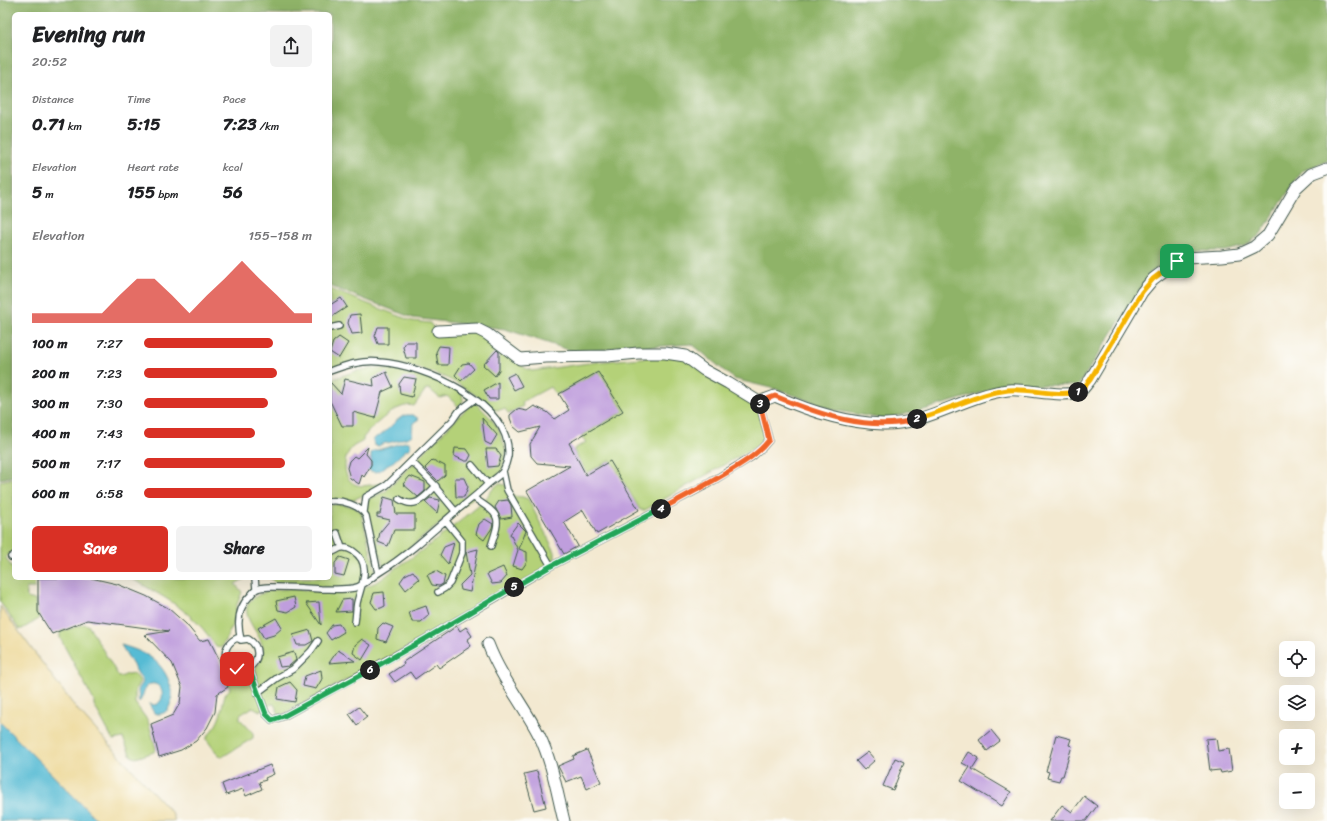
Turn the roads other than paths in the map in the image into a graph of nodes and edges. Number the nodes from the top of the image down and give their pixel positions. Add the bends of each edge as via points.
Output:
1 (1327, 168) edge
2 (339, 326) dead end
3 (332, 328) edge
4 (438, 331) dead end
5 (332, 370) edge
6 (475, 399) junction
7 (759, 402) junction
8 (412, 462) dead end
9 (472, 465) dead end
10 (503, 472) junction
11 (488, 484) junction
12 (436, 486) junction
13 (474, 498) junction
14 (399, 499) dead end
15 (332, 502) edge
16 (364, 512) junction
17 (456, 512) junction
18 (446, 521) junction
19 (337, 533) dead end
20 (491, 546) dead end
21 (342, 548) junction
22 (332, 552) edge
23 (551, 566) junction
24 (378, 573) junction
25 (254, 580) edge
26 (363, 585) junction
27 (256, 589) junction
28 (438, 592) dead end
29 (355, 622) dead end
30 (241, 640) junction
31 (318, 641) dead end
32 (488, 644) dead end
33 (249, 668) junction
34 (257, 692) junction
35 (564, 821) edge

1 - 7 street via 1311,174 1296,188 1268,235 1254,247 1239,254 1186,258 1177,261 1153,279 1142,292 1081,391 1070,394 1010,390 990,393 910,421 884,424 853,422 802,408 775,396
2 - 3 lane
4 - 7 street via 477,329 520,359 638,353 685,356
5 - 6 lane via 362,362 399,364 439,378
6 - 10 lane via 501,426 508,449
6 - 16 lane via 459,411 387,485 366,497
7 - 23 lane via 769,440 753,456 703,486
8 - 12 lane
9 - 11 lane
10 - 11 lane
10 - 23 lane via 507,490
11 - 13 lane
12 - 14 lane via 414,504 406,504
12 - 17 lane
13 - 17 lane
13 - 20 lane via 495,514 498,523
15 - 16 lane via 349,503
16 - 24 lane
17 - 18 lane
18 - 24 lane via 390,567
18 - 28 lane via 462,541 462,553 450,583
19 - 21 lane
21 - 22 lane
21 - 26 lane via 348,548 362,559 365,567
23 - 34 lane via 284,716 272,720 269,718
24 - 26 lane
25 - 27 lane
26 - 27 lane via 342,589
26 - 29 lane via 357,603
27 - 30 lane via 240,608
30 - 33 lane via 248,639 257,651 256,661
30 - 33 lane via 237,638 229,644 225,653 226,658 232,667
31 - 34 lane via 292,669
32 - 35 street via 495,663 539,735
33 - 34 lane

